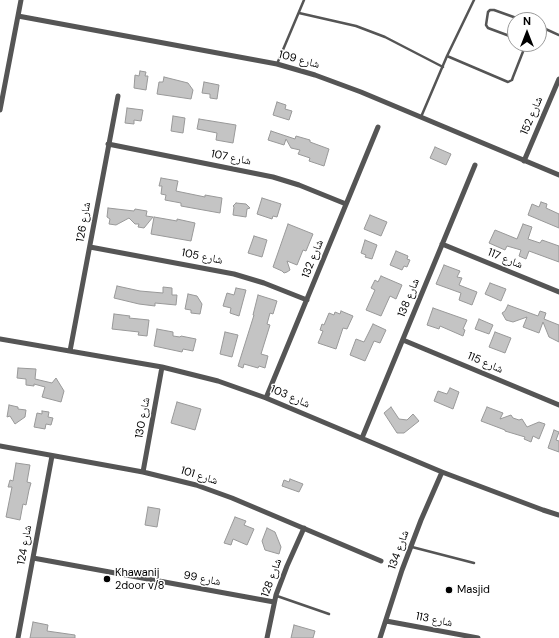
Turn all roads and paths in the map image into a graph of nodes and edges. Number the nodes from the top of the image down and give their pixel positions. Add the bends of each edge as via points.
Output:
1 (21, 0) edge
2 (304, 0) edge
3 (474, 0) edge
4 (299, 13) junction
5 (507, 15) edge
6 (18, 16) junction
7 (547, 30) edge
8 (507, 35) edge
9 (559, 35) edge
10 (523, 52) edge
11 (447, 56) junction
12 (277, 64) junction
13 (443, 67) junction
14 (559, 79) edge
15 (118, 96) dead end
16 (0, 110) edge
17 (420, 117) junction
18 (378, 127) dead end
19 (108, 144) junction
20 (524, 161) junction
21 (475, 166) dead end
22 (559, 175) edge
23 (346, 204) junction
24 (442, 244) junction
25 (90, 247) junction
26 (559, 292) edge
27 (307, 300) junction
28 (0, 339) edge
29 (403, 340) junction
30 (70, 352) junction
31 (162, 367) junction
32 (266, 398) junction
33 (559, 405) edge
34 (362, 438) junction
35 (0, 446) edge
36 (52, 456) junction
37 (143, 472) junction
38 (442, 472) junction
39 (559, 515) edge
40 (304, 528) junction
41 (411, 547) junction
42 (33, 558) junction
43 (381, 561) dead end
44 (474, 563) dead end
45 (276, 595) junction
46 (274, 602) junction
47 (329, 614) dead end
48 (386, 621) junction
49 (18, 638) edge
50 (267, 638) edge
51 (380, 638) edge
52 (478, 638) edge

1 - 6 street
2 - 4 lane
3 - 11 lane
4 - 12 lane
4 - 13 lane via 356,26 385,37
5 - 8 lane via 490,10 486,25
6 - 12 street, شارع 109
6 - 16 street
7 - 9 lane
10 - 11 lane via 512,80 508,82
11 - 13 lane
12 - 17 street, شارع 109 via 338,83
13 - 17 lane
14 - 20 street, شارع 152
15 - 19 street, شارع 126
17 - 20 street, شارع 109
18 - 23 street, شارع 132
19 - 23 street, شارع 107 via 273,177
19 - 25 street, شارع 126
20 - 22 street, شارع 109
21 - 24 street, شارع 138
23 - 27 street, شارع 132
24 - 26 street, شارع 117
24 - 29 street, شارع 138
25 - 27 street, شارع 105 via 234,274
25 - 30 street, شارع 126
27 - 32 street, شارع 132
28 - 30 street, شارع 103
29 - 33 street, شارع 115
29 - 34 street, شارع 138
30 - 31 street, شارع 103
31 - 32 street, شارع 103 via 218,381
31 - 37 street, شارع 130
32 - 34 street, شارع 103
34 - 38 street, شارع 103
35 - 36 street, شارع 101
36 - 37 street, شارع 101
36 - 42 street, شارع 124
37 - 40 street, شارع 101 via 214,491
38 - 39 street, شارع 103
38 - 41 street, شارع 134
40 - 43 street, شارع 101
40 - 45 street, شارع 128
41 - 44 lane
41 - 48 street, شارع 134
42 - 46 street, شارع 99
42 - 49 street, شارع 124
45 - 46 street, شارع 128
45 - 47 lane
46 - 50 street, شارع 128
48 - 51 street, شارع 134
48 - 52 street, شارع 113

